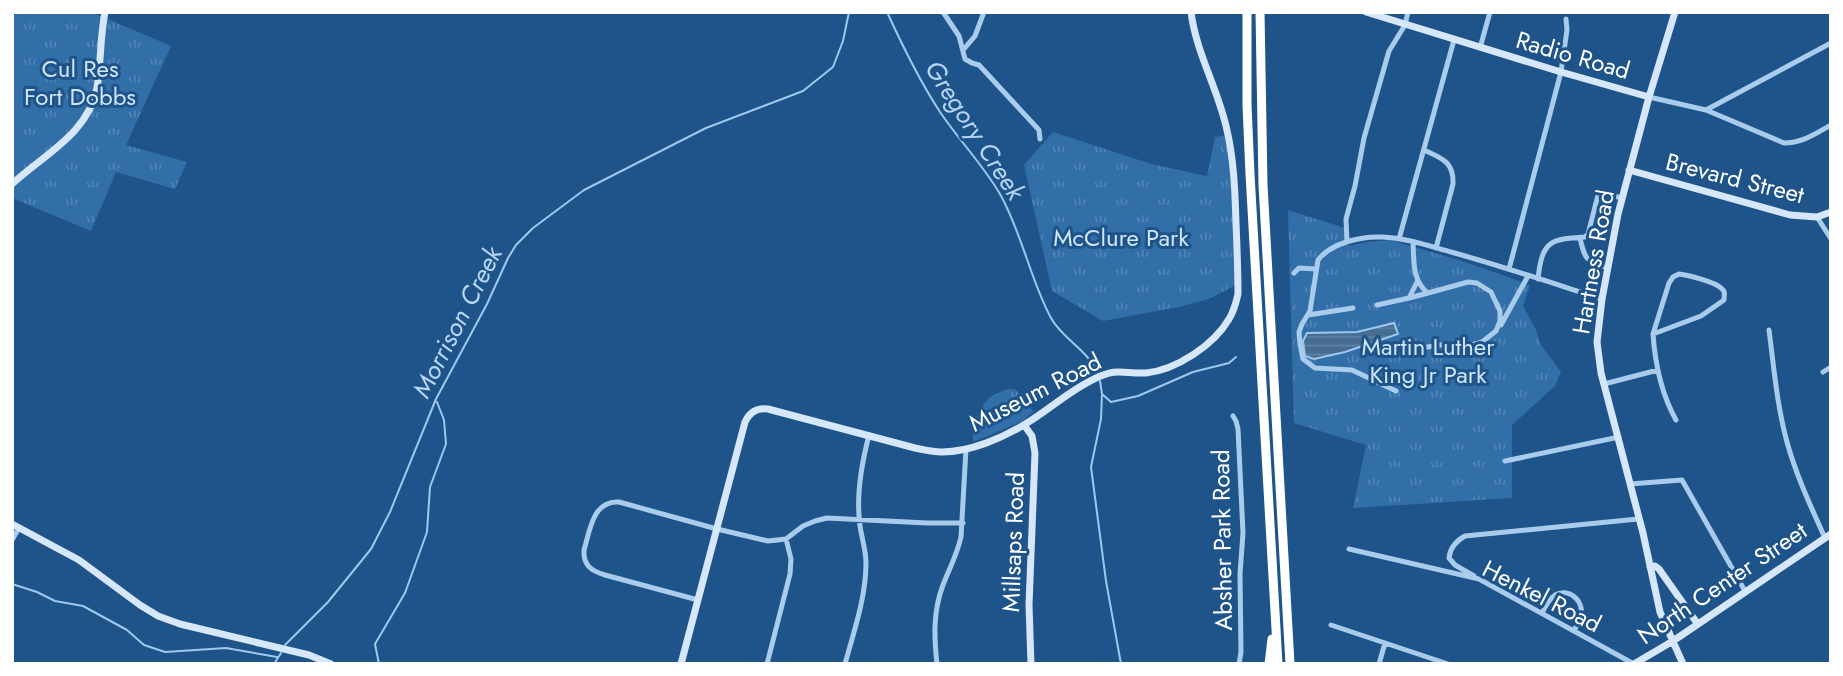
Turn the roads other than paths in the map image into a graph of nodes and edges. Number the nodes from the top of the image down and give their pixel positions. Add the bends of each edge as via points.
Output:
1 (105, 12) edge
2 (943, 12) edge
3 (984, 12) edge
4 (1191, 12) edge
5 (1247, 12) edge
6 (1260, 12) edge
7 (1366, 12) edge
8 (1408, 12) edge
9 (1490, 12) edge
10 (1675, 12) edge
11 (1566, 19) dead end
12 (1405, 25) junction
13 (1454, 40) junction
14 (1831, 43) edge
15 (1480, 48) junction
16 (964, 49) junction
17 (1561, 72) junction
18 (1650, 97) junction
19 (1706, 110) junction
20 (1831, 125) edge
21 (1040, 139) dead end
22 (1424, 150) junction
23 (1629, 170) junction
24 (12, 184) edge
25 (1622, 198) junction
26 (1831, 212) edge
27 (1817, 216) junction
28 (1580, 237) junction
29 (1399, 239) junction
30 (1831, 239) edge
31 (1346, 242) junction
32 (1413, 242) junction
33 (1436, 248) junction
34 (1608, 268) junction
35 (1316, 269) junction
36 (1509, 269) junction
37 (1294, 273) dead end
38 (1528, 276) junction
39 (1538, 279) junction
40 (1417, 282) junction
41 (1429, 293) junction
42 (1409, 298) junction
43 (1602, 299) junction
44 (1377, 305) dead end
45 (1496, 306) junction
46 (1353, 309) dead end
47 (1510, 309) junction
48 (1308, 315) junction
49 (1769, 330) dead end
50 (1496, 331) junction
51 (1653, 334) junction
52 (1416, 349) dead end
53 (1831, 367) edge
54 (1658, 370) junction
55 (1823, 372) dead end
56 (1604, 384) junction
57 (1396, 391) dead end
58 (1233, 416) dead end
59 (1676, 420) dead end
60 (1024, 425) junction
61 (869, 435) junction
62 (1619, 437) junction
63 (967, 449) junction
64 (1505, 461) dead end
65 (1630, 484) junction
66 (859, 519) junction
67 (1638, 519) junction
68 (963, 523) junction
69 (16, 526) edge
70 (717, 529) junction
71 (1828, 536) edge
72 (786, 539) junction
73 (12, 540) edge
74 (1349, 550) dead end
75 (1272, 564) junction
76 (1650, 566) junction
77 (1479, 579) junction
78 (1745, 592) junction
79 (698, 600) junction
80 (1542, 613) junction
81 (1697, 623) junction
82 (1331, 625) dead end
83 (1574, 631) junction
84 (1673, 641) junction
85 (1385, 643) junction
86 (331, 664) edge
87 (681, 664) edge
88 (767, 664) edge
89 (845, 664) edge
90 (937, 664) edge
91 (1031, 664) edge
92 (1239, 664) edge
93 (1269, 664) edge
94 (1278, 664) edge
95 (1292, 664) edge
96 (1379, 664) edge
97 (1447, 664) edge
98 (1634, 664) edge
99 (1683, 664) edge

1 - 24 street via 96,90 87,115 66,140
2 - 16 street
3 - 16 street
4 - 60 street, Museum Road via 1231,151 1238,281 1235,307 1215,337 1183,361 1154,372 1114,371 1098,377
5 - 75 highway via 1250,174
6 - 95 highway via 1263,185
7 - 12 street, Radio Road
8 - 12 street
9 - 15 street
10 - 18 street, Hartness Road
11 - 17 street
12 - 13 street, Radio Road
12 - 31 street via 1389,51 1364,138 1346,219
13 - 15 street, Radio Road
13 - 22 street
14 - 19 street
15 - 17 street, Radio Road
16 - 21 street via 965,59 979,65 1039,130
17 - 18 street, Radio Road
17 - 36 street
18 - 19 street
18 - 23 street, Hartness Road
19 - 20 street via 1784,143 1804,140
22 - 29 street
22 - 33 street via 1444,160 1454,174
23 - 25 street, Hartness Road
23 - 27 street, Brevard Street via 1790,215
25 - 28 street via 1599,194 1588,234
25 - 34 street, Hartness Road
26 - 27 street, Brevard Street
27 - 30 street
28 - 34 street via 1587,260
28 - 39 street via 1554,241 1541,259
29 - 31 street
29 - 32 street
31 - 35 street via 1322,254
32 - 33 street
32 - 40 street
33 - 36 street
34 - 43 street, Hartness Road
35 - 37 street via 1299,268
35 - 48 street
36 - 38 street
38 - 39 street
38 - 47 street
39 - 43 street
40 - 41 street
40 - 42 street
41 - 42 street
41 - 45 street via 1477,283 1492,292
42 - 44 street
43 - 56 street, Hartness Road via 1597,342
45 - 47 street
45 - 50 street via 1500,321
46 - 48 street
47 - 50 street
48 - 57 street via 1299,332 1306,362 1315,368 1352,370
49 - 71 street via 1786,440 1808,502
50 - 52 street via 1472,345
51 - 51 street via 1720,304 1725,294 1722,288 1686,275 1673,277
51 - 54 street
53 - 55 street
54 - 56 street
54 - 59 street
56 - 62 street, Hartness Road
58 - 92 street, Absher Park Road via 1238,429 1243,533
60 - 63 street, Museum Road
60 - 91 street, Millsaps Road via 1035,453
61 - 63 street, Museum Road via 933,452
61 - 66 street via 858,491
61 - 70 street, Museum Road via 768,409 754,411 745,422
62 - 64 street
62 - 65 street, Hartness Road
63 - 68 street
65 - 67 street, Hartness Road
65 - 78 street via 1682,480
66 - 68 street
66 - 72 street via 827,517
66 - 89 street via 865,582
67 - 76 street, Hartness Road
67 - 77 street via 1465,536 1456,541 1449,558
68 - 90 street via 937,602
69 - 73 street
69 - 86 street via 79,560 158,616
70 - 72 street via 768,541
70 - 79 street, Museum Road
70 - 79 street via 611,502 598,509 584,550 591,570
71 - 78 street, North Center Street
72 - 88 street via 790,574
74 - 77 street, Henkel Road
75 - 93 highway
75 - 94 highway
76 - 81 street via 1658,568
76 - 84 street, Hartness Road via 1660,612
77 - 80 street, Henkel Road
78 - 81 street, North Center Street
79 - 87 street, Museum Road
80 - 83 street, Henkel Road
80 - 83 street via 1554,595 1574,596 1582,608
81 - 84 street, North Center Street
82 - 85 street
83 - 98 street, Henkel Road
84 - 98 street, North Center Street
84 - 99 street, Hartness Road
85 - 96 street
85 - 97 street

